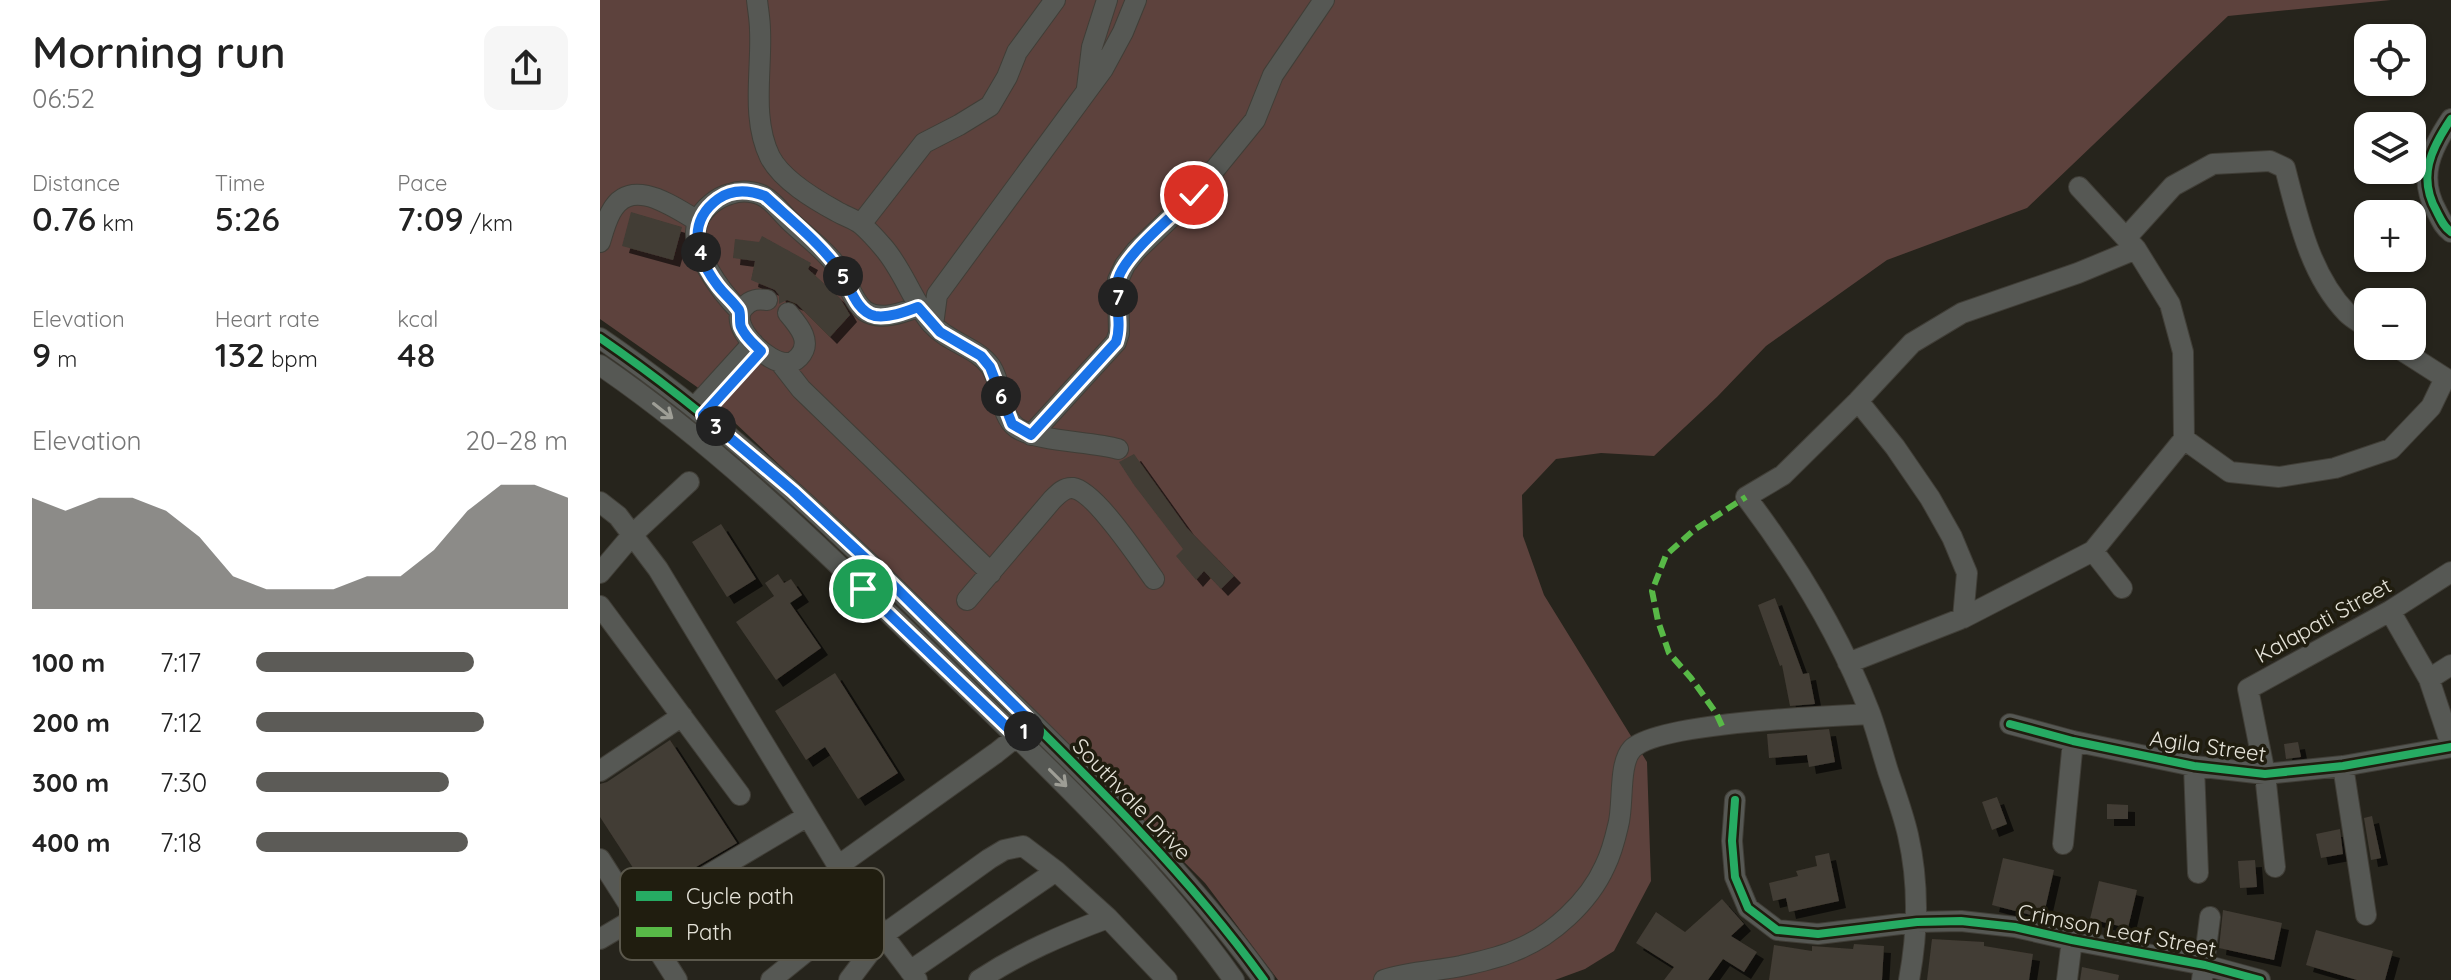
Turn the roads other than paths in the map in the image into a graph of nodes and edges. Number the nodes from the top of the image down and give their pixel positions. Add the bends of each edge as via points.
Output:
1 (757, 0) edge
2 (1055, 0) edge
3 (1107, 0) edge
4 (1136, 0) edge
5 (1324, 0) edge
6 (1086, 92) junction
7 (2451, 119) edge
8 (783, 174) junction
9 (2079, 187) dead end
10 (765, 196) junction
11 (698, 221) junction
12 (861, 224) junction
13 (2451, 232) edge
14 (600, 242) edge
15 (2131, 244) junction
16 (767, 300) dead end
17 (918, 307) junction
18 (740, 311) junction
19 (788, 313) dead end
20 (2354, 318) edge
21 (933, 325) junction
22 (600, 338) edge
23 (757, 347) junction
24 (2417, 360) edge
25 (780, 362) junction
26 (600, 365) edge
27 (1858, 401) junction
28 (699, 411) junction
29 (1031, 435) junction
30 (2184, 439) junction
31 (1118, 449) dead end
32 (689, 482) dead end
33 (601, 498) edge
34 (633, 534) junction
35 (2093, 551) junction
36 (2451, 572) edge
37 (600, 573) edge
38 (991, 573) junction
39 (1154, 579) dead end
40 (2122, 588) dead end
41 (967, 600) dead end
42 (600, 606) edge
43 (2390, 611) junction
44 (1963, 618) junction
45 (1848, 663) junction
46 (2451, 665) edge
47 (2429, 679) junction
48 (1870, 714) junction
49 (682, 716) junction
50 (1032, 723) junction
51 (2010, 724) dead end
52 (1017, 737) junction
53 (2073, 741) junction
54 (2451, 746) edge
55 (2194, 766) junction
56 (2343, 766) junction
57 (600, 771) edge
58 (2265, 774) junction
59 (740, 795) dead end
60 (1735, 800) dead end
61 (806, 817) junction
62 (2063, 844) dead end
63 (600, 859) edge
64 (838, 866) joint
65 (2275, 867) dead end
66 (722, 868) edge
67 (1056, 871) junction
68 (2198, 873) dead end
69 (620, 889) edge
70 (2366, 915) dead end
71 (2210, 917) dead end
72 (1108, 918) junction
73 (1917, 922) junction
74 (620, 928) edge
75 (884, 934) edge
76 (884, 936) edge
77 (600, 939) edge
78 (2072, 940) junction
79 (665, 960) edge
80 (796, 960) edge
81 (864, 960) edge
82 (2204, 973) edge
83 (914, 976) edge
84 (677, 980) edge
85 (771, 980) edge
86 (849, 980) edge
87 (979, 980) edge
88 (1167, 980) edge
89 (1234, 980) edge
90 (1264, 980) edge
91 (1384, 980) edge
92 (1909, 980) edge
93 (2067, 980) edge
94 (2260, 980) edge

1 - 8 street via 762,128 770,157
2 - 12 street via 1017,52 990,106 924,143
3 - 6 street via 1092,47
4 - 6 street
5 - 29 street via 1273,75 1255,120 1217,170 1125,265 1118,280 1116,342
6 - 21 street via 937,295
7 - 13 street via 2434,144 2426,175 2430,200
8 - 10 street
8 - 12 street
9 - 15 street
10 - 11 street via 738,191 722,196
10 - 17 street via 825,253 864,310 875,316
11 - 14 street via 650,196 629,195 611,211
11 - 18 street via 707,270
12 - 17 street via 903,275
15 - 20 street via 2173,186 2213,164 2270,161 2285,168 2318,273
15 - 27 street via 2078,273 1962,313 1912,343
15 - 30 street via 2170,304 2183,352
16 - 18 street via 752,301
17 - 21 street
18 - 23 street via 741,328
19 - 25 street via 806,339 805,349 792,363
21 - 29 street via 981,356 995,376 1012,424
22 - 28 street, Southvale Drive
23 - 25 street
23 - 28 street
24 - 30 street via 2445,378 2431,407 2391,449 2335,468 2279,477 2230,472
25 - 38 street via 801,389
26 -> 52 street, Southvale Drive via 690,432 779,509
27 - 44 street via 1895,447 1952,537 1967,573
27 - 45 street via 1783,475 1746,497 1811,591
28 - 50 street, Southvale Drive via 793,491
29 - 31 street
30 - 35 street
32 - 34 street
33 - 34 street
34 - 37 street
34 - 61 street
35 - 40 street
35 - 44 street
36 - 43 street, Kalapati Street
38 - 39 street via 1052,500 1072,487 1102,510
38 - 41 street
42 - 49 street
43 - 47 street
43 - 58 street, Kalapati Street via 2248,689
44 - 45 street
45 - 48 street
46 - 47 street
47 - 54 street
48 - 73 street via 1908,834
48 - 91 street via 1722,726 1647,740 1626,759 1620,821 1605,867 1582,902 1515,951
49 - 57 street
49 - 59 street
50 - 52 street
50 - 90 street, Southvale Drive via 1189,885
51 - 53 street, Agila Street
52 - 64 street
52 -> 89 street, Southvale Drive via 1098,818
53 - 55 street, Agila Street
53 - 62 street
54 - 56 street, Agila Street
55 - 58 street, Agila Street
55 - 68 street
56 - 58 street, Agila Street
56 - 70 street
58 - 65 street, Kalapati Street
60 - 73 street, Crimson Leaf Street via 1735,877 1748,908 1777,930 1818,934
61 - 64 street
61 - 66 street
63 - 69 street
67 - 72 street
67 - 75 street via 1031,849 1004,850
67 - 83 street
71 - 82 street
72 - 87 street via 1055,937
72 - 88 street
73 - 78 street, Crimson Leaf Street via 2015,927
73 - 92 street
74 - 77 street
76 - 83 street
78 - 82 street, Crimson Leaf Street
78 - 93 street
79 - 84 street
80 - 85 street
81 - 86 street
82 - 94 street, Crimson Leaf Street

